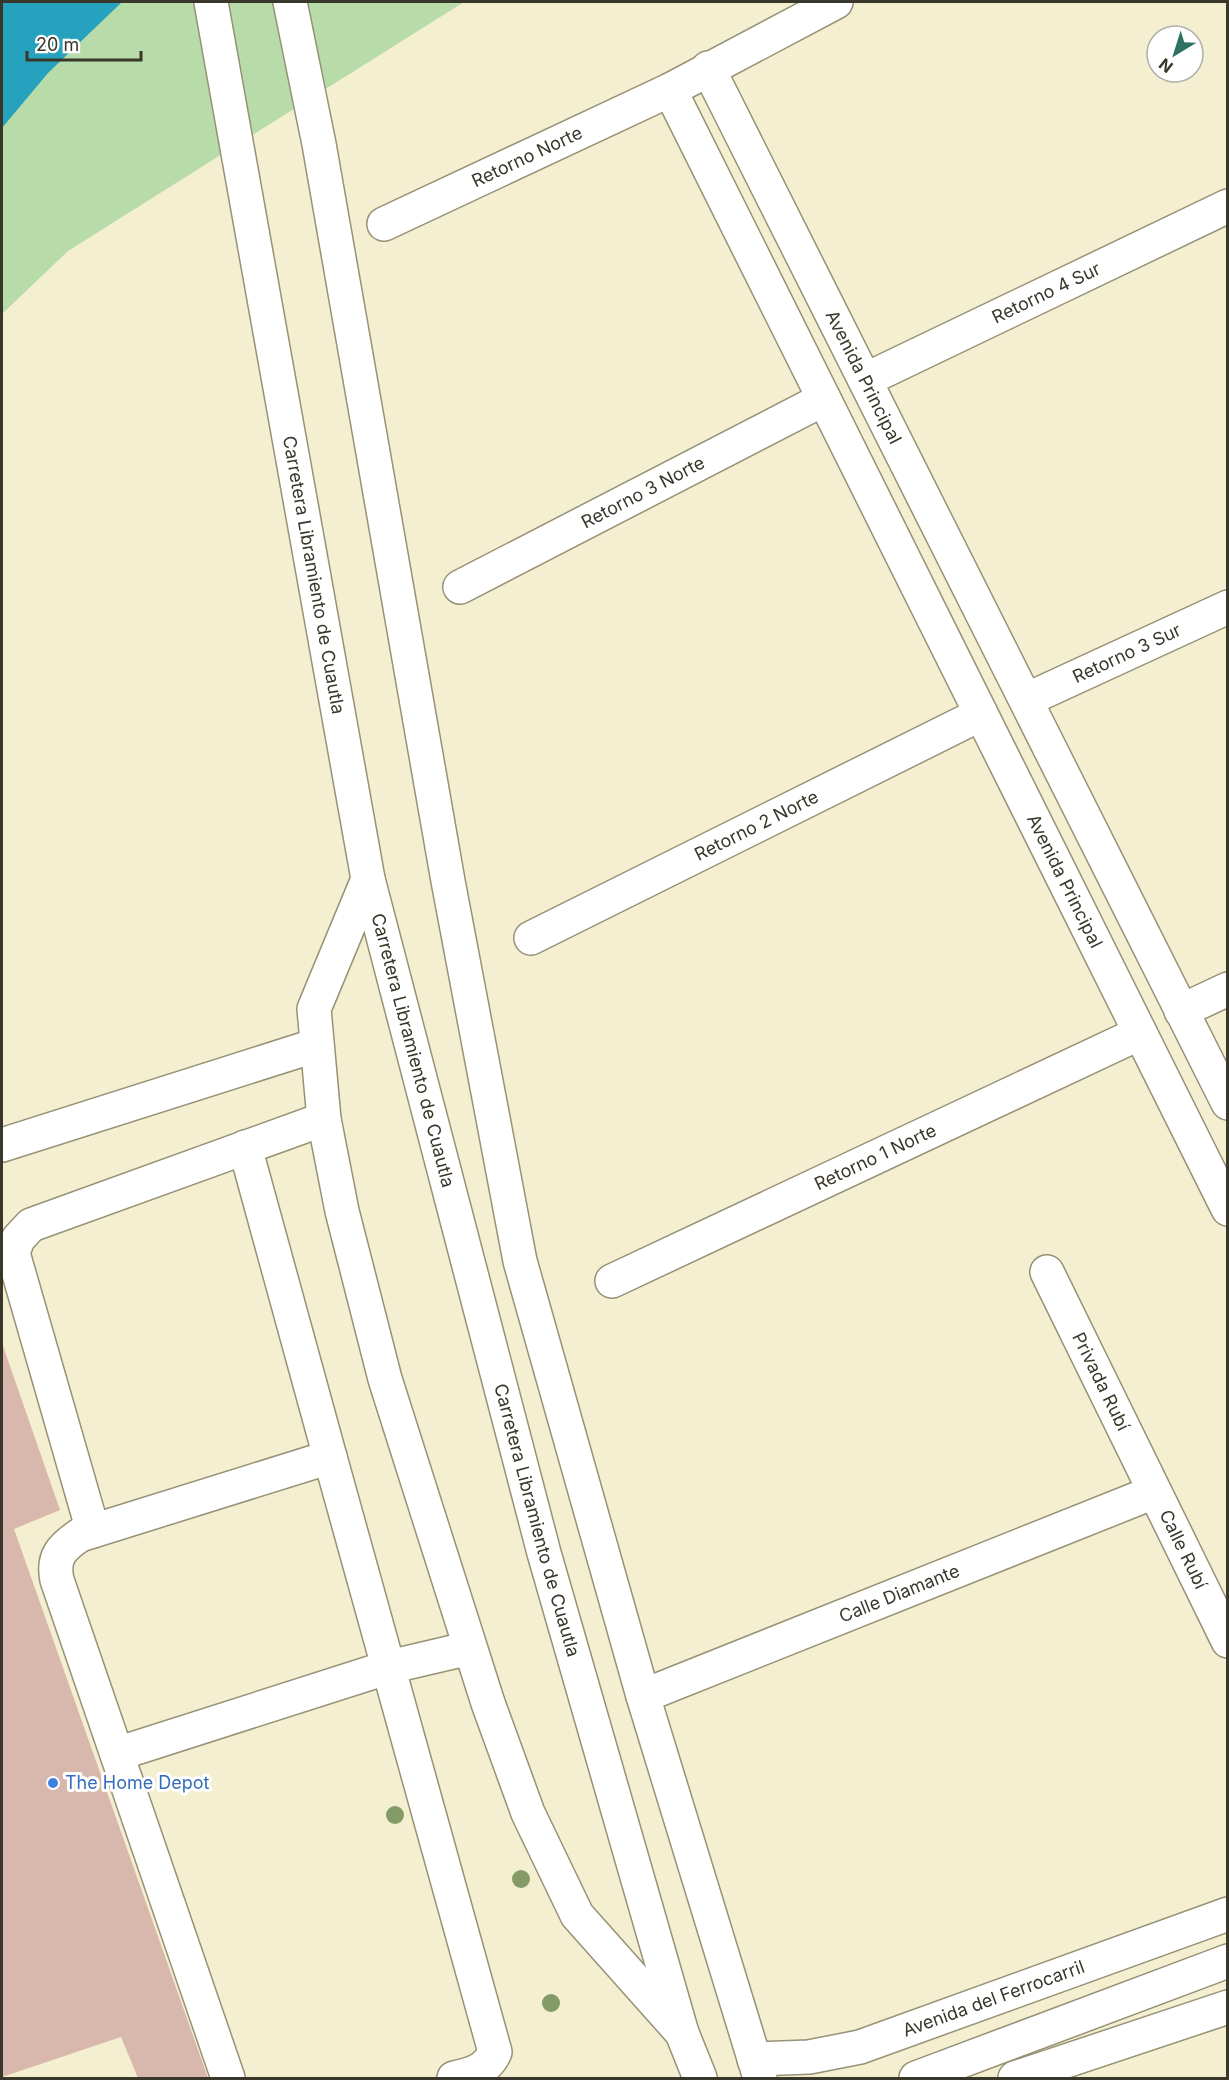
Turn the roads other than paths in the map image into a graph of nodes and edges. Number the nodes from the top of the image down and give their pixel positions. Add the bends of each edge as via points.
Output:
1 (212, 2) edge
2 (290, 2) edge
3 (836, 2) edge
4 (708, 68) junction
5 (670, 90) junction
6 (1227, 206) edge
7 (786, 223) junction
8 (384, 224) dead end
9 (747, 245) junction
10 (865, 380) junction
11 (824, 399) junction
12 (941, 532) junction
13 (901, 553) junction
14 (460, 587) dead end
15 (1227, 608) edge
16 (1026, 700) junction
17 (981, 714) junction
18 (368, 879) junction
19 (1116, 880) junction
20 (1072, 898) junction
21 (531, 938) dead end
22 (1227, 989) edge
23 (1181, 1011) junction
24 (1140, 1033) junction
25 (317, 1045) junction
26 (1227, 1103) edge
27 (324, 1119) junction
28 (2, 1145) edge
29 (244, 1147) junction
30 (1225, 1199) edge
31 (1047, 1272) dead end
32 (612, 1281) dead end
33 (330, 1457) junction
34 (1154, 1492) junction
35 (93, 1531) junction
36 (1227, 1641) edge
37 (470, 1648) junction
38 (389, 1668) junction
39 (643, 1696) junction
40 (117, 1754) junction
41 (1227, 1914) edge
42 (1227, 1961) edge
43 (1227, 2007) edge
44 (682, 2033) junction
45 (757, 2069) edge
46 (228, 2079) edge
47 (453, 2079) edge
48 (700, 2079) edge
49 (916, 2079) edge
50 (1015, 2079) edge

1 - 18 main road, Carretera Libramiento de Cuautla
2 - 39 main road via 319,144 448,881 520,1261
3 - 4 main road, Retorno Norte
4 - 5 main road, Retorno Norte
4 - 7 main road, Avenida Principal
5 - 8 main road, Retorno Norte
5 - 9 main road, Avenida Principal
6 - 10 main road, Retorno 4 Sur
7 - 9 main road
7 - 10 main road, Avenida Principal
9 - 11 main road, Avenida Principal
10 - 12 main road, Avenida Principal
11 - 13 main road, Avenida Principal
11 - 14 main road, Retorno 3 Norte
12 - 13 main road
12 - 16 main road, Avenida Principal
13 - 17 main road, Avenida Principal
15 - 16 main road, Retorno 3 Sur
16 - 19 main road, Avenida Principal
17 - 20 main road, Avenida Principal
17 - 21 main road, Retorno 2 Norte
18 - 25 main road via 314,1009
18 - 44 main road, Carretera Libramiento de Cuautla via 544,1553
19 - 20 main road
19 - 23 main road, Avenida Principal
20 - 24 main road, Avenida Principal
22 - 23 main road
23 - 26 main road, Avenida Principal
24 - 30 main road, Avenida Principal
24 - 32 main road, Retorno 1 Norte
25 - 27 main road
25 - 28 main road
27 - 29 main road
27 - 37 main road via 342,1212 385,1379
29 - 33 main road
29 - 35 main road via 31,1225 18,1239 13,1253
31 - 34 main road, Privada Rubí
33 - 35 main road
33 - 38 main road
34 - 36 main road, Calle Rubí
34 - 39 main road, Calle Diamante
35 - 40 main road via 80,1535 60,1551 55,1570
37 - 38 main road
37 - 44 main road via 528,1813 577,1915
38 - 40 main road
38 - 47 main road via 495,2052 490,2063
39 - 45 main road
40 - 46 main road
41 - 45 main road, Avenida del Ferrocarril via 860,2047
42 - 49 main road
43 - 50 main road
44 - 48 main road, Carretera Libramiento de Cuautla

